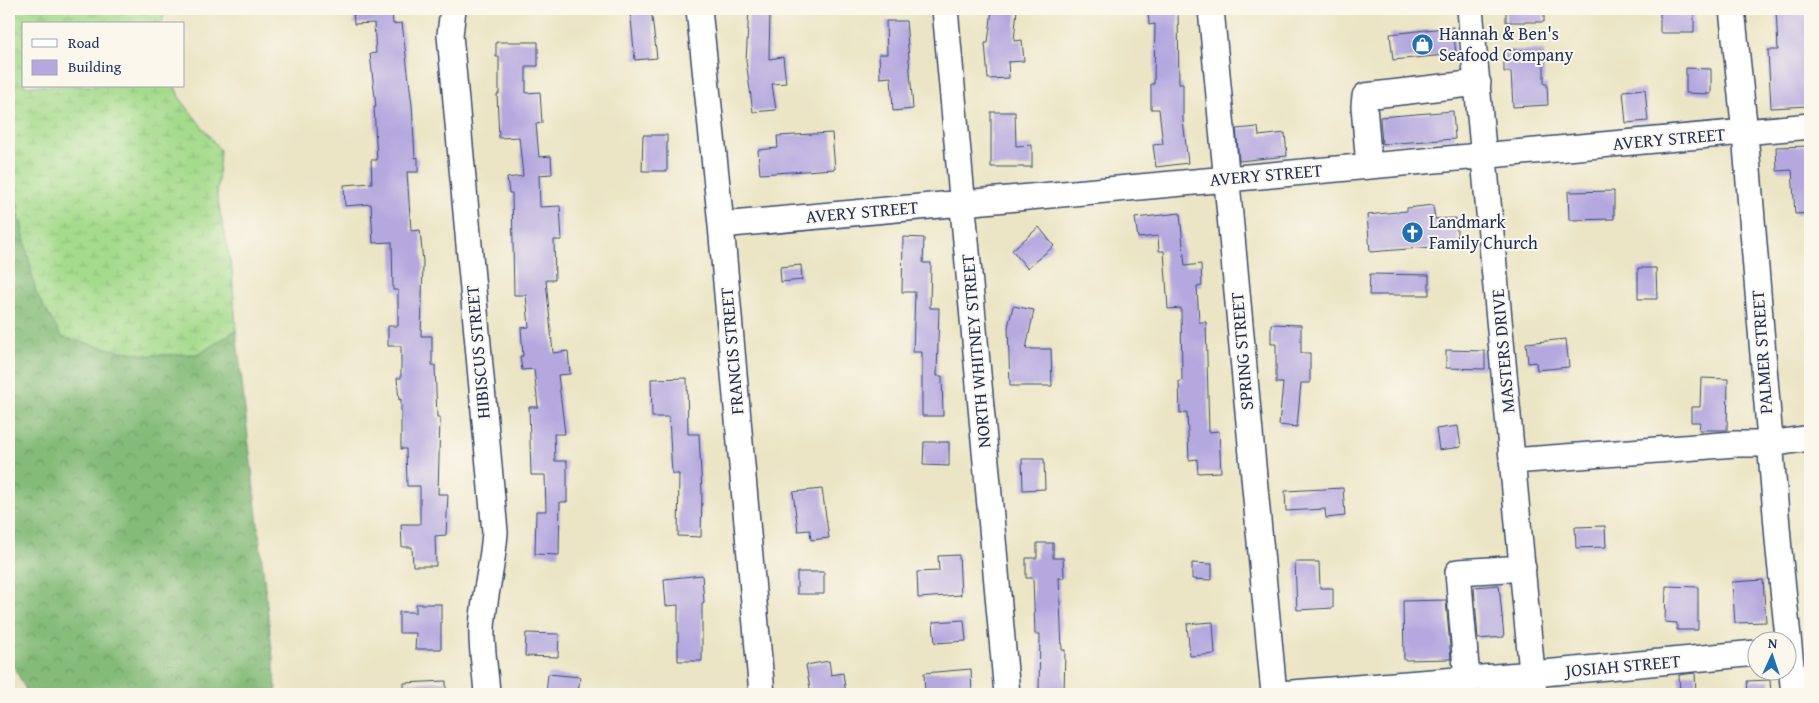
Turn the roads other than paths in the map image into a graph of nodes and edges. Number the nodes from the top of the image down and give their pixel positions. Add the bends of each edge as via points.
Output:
1 (453, 9) edge
2 (699, 9) edge
3 (945, 9) edge
4 (1211, 9) edge
5 (1470, 9) edge
6 (1732, 9) edge
7 (1478, 83) junction
8 (1810, 126) edge
9 (1745, 133) junction
10 (1485, 155) junction
11 (1369, 166) junction
12 (1228, 178) junction
13 (963, 203) junction
14 (721, 225) junction
15 (1810, 438) edge
16 (1770, 444) junction
17 (1513, 461) junction
18 (1523, 568) junction
19 (1793, 630) edge
20 (1746, 654) edge
21 (1467, 679) junction
22 (1794, 680) edge
23 (1534, 684) edge
24 (488, 694) edge
25 (762, 694) edge
26 (1007, 694) edge
27 (1274, 694) edge
28 (1280, 694) edge
29 (1794, 694) edge

1 - 24 street, HIBISCUS STREET via 450,36 495,532 482,631
2 - 14 street, FRANCIS STREET
3 - 13 street, NORTH WHITNEY STREET
4 - 12 street, SPRING STREET
5 - 7 street, MASTERS DRIVE
6 - 9 street, PALMER STREET
7 - 10 street, MASTERS DRIVE
7 - 11 street via 1365,96
8 - 9 street, AVERY STREET
9 - 10 street, AVERY STREET
9 - 16 street, PALMER STREET
10 - 11 street, AVERY STREET
10 - 17 street, MASTERS DRIVE
11 - 12 street, AVERY STREET
12 - 13 street, AVERY STREET
12 - 27 street, SPRING STREET
13 - 14 street, AVERY STREET
13 - 26 street, NORTH WHITNEY STREET
14 - 25 street, FRANCIS STREET
15 - 16 street
16 - 17 street
16 - 19 street, PALMER STREET
17 - 18 street, MASTERS DRIVE
18 - 21 street via 1458,572
18 - 23 street, MASTERS DRIVE
20 - 23 street, JOSIAH STREET
21 - 23 street, JOSIAH STREET
21 - 28 street, JOSIAH STREET
22 - 29 street, PALMER STREET

